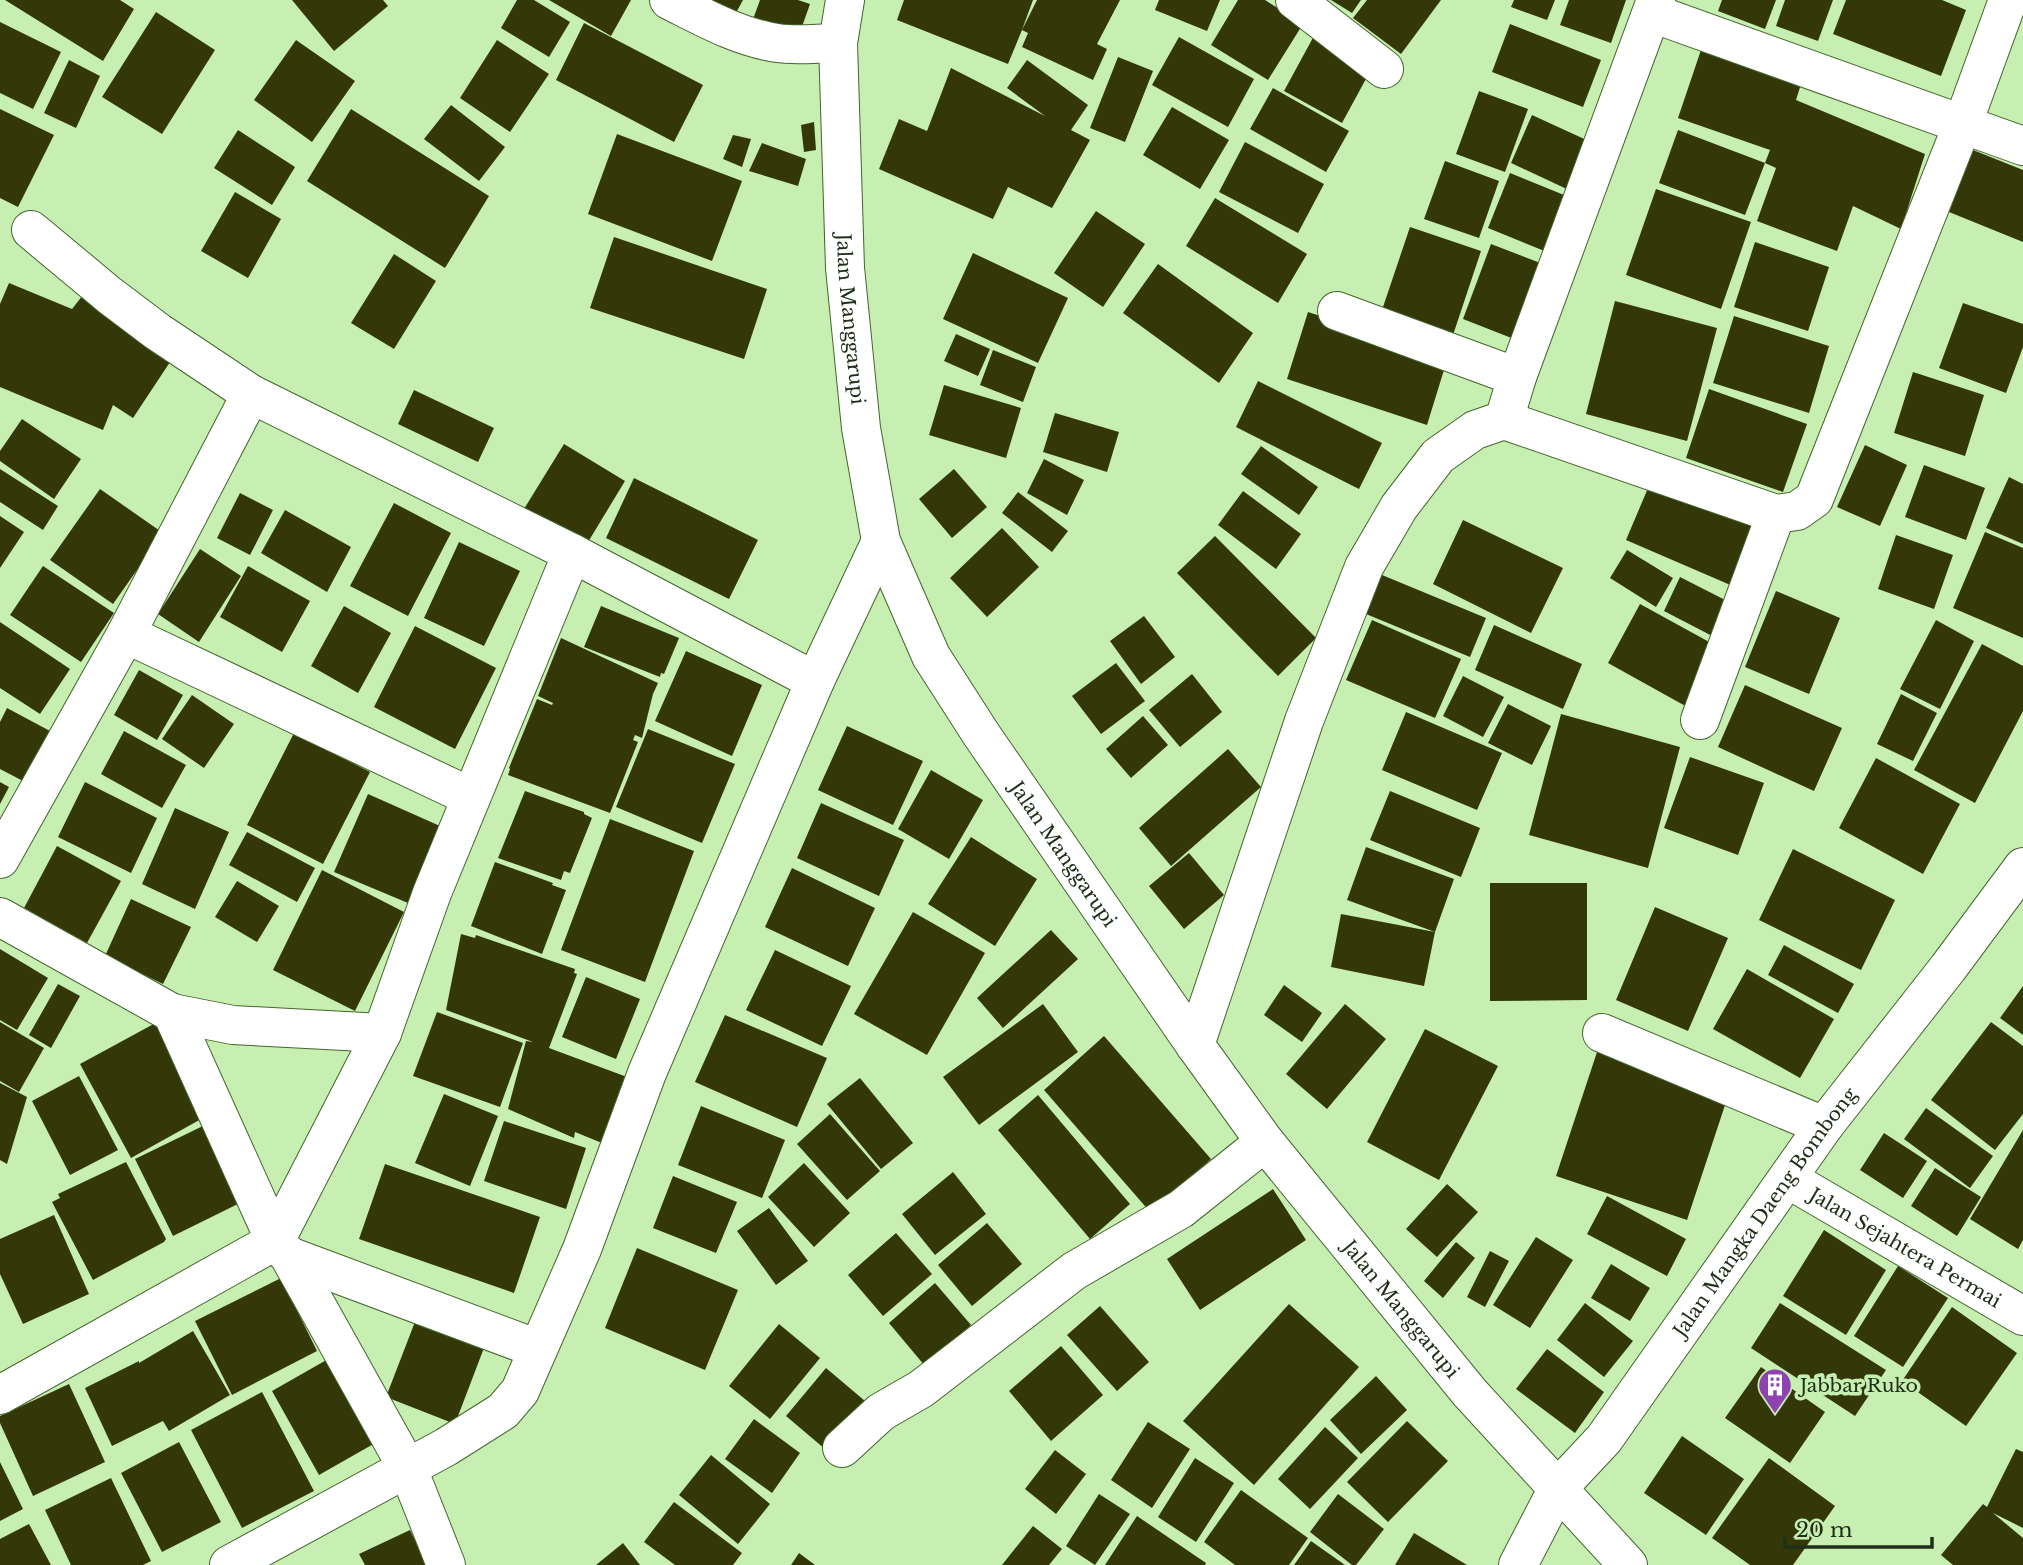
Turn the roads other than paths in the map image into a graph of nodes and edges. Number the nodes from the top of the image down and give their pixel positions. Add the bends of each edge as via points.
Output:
1 (668, 0) edge
2 (845, 0) edge
3 (1295, 0) edge
4 (2008, 0) edge
5 (1654, 7) edge
6 (838, 43) junction
7 (1384, 69) dead end
8 (1962, 126) junction
9 (2023, 146) edge
10 (31, 230) dead end
11 (1337, 311) dead end
12 (1517, 377) junction
13 (251, 394) junction
14 (1504, 420) junction
15 (1776, 514) junction
16 (881, 541) junction
17 (572, 554) junction
18 (127, 634) junction
19 (815, 681) junction
20 (1700, 720) dead end
21 (471, 797) junction
22 (0, 859) edge
23 (2023, 867) edge
24 (0, 916) edge
25 (172, 1013) junction
26 (382, 1033) junction
27 (1602, 1033) dead end
28 (1195, 1045) junction
29 (1824, 1126) junction
30 (1265, 1142) junction
31 (1788, 1179) junction
32 (282, 1249) junction
33 (2023, 1316) edge
34 (537, 1349) junction
35 (0, 1395) edge
36 (842, 1448) dead end
37 (408, 1469) junction
38 (1558, 1488) junction
39 (229, 1565) edge
40 (446, 1565) edge
41 (1518, 1565) edge
42 (1628, 1565) edge

1 - 6 street via 754,37 778,43
2 - 6 street, Jalan Manggarupi
3 - 7 street
4 - 8 street
5 - 8 street
5 - 12 street
6 - 16 street, Jalan Manggarupi via 845,268 861,428
8 - 9 street
8 - 15 street via 1814,499 1797,510
10 - 13 street via 128,310
11 - 12 street
12 - 14 street
13 - 17 street
13 - 18 street
14 - 15 street
14 - 28 street via 1475,430 1438,456 1399,507 1364,567 1304,721
15 - 20 street
16 - 19 street
16 - 28 street, Jalan Manggarupi via 931,656
17 - 19 street
17 - 21 street
18 - 21 street
18 - 22 street
19 - 34 street via 647,1073 582,1249
21 - 26 street
23 - 29 street, Jalan Mangka Daeng Bombong
24 - 25 street
25 - 26 street via 233,1025
25 - 32 street
26 - 32 street
27 - 29 street
28 - 30 street, Jalan Manggarupi
29 - 31 street, Jalan Mangka Daeng Bombong
30 - 36 street via 1181,1209 1074,1271 921,1389 881,1412
30 - 38 street, Jalan Manggarupi via 1470,1392
31 - 33 street, Jalan Sejahtera Permai
31 - 38 street, Jalan Mangka Daeng Bombong via 1604,1438
32 - 34 street
32 - 35 street
32 - 37 street
34 - 37 street via 520,1391 503,1410
37 - 39 street
37 - 40 street
38 - 41 street, Jalan Mangka Daeng Bombong
38 - 42 street, Jalan Manggarupi

